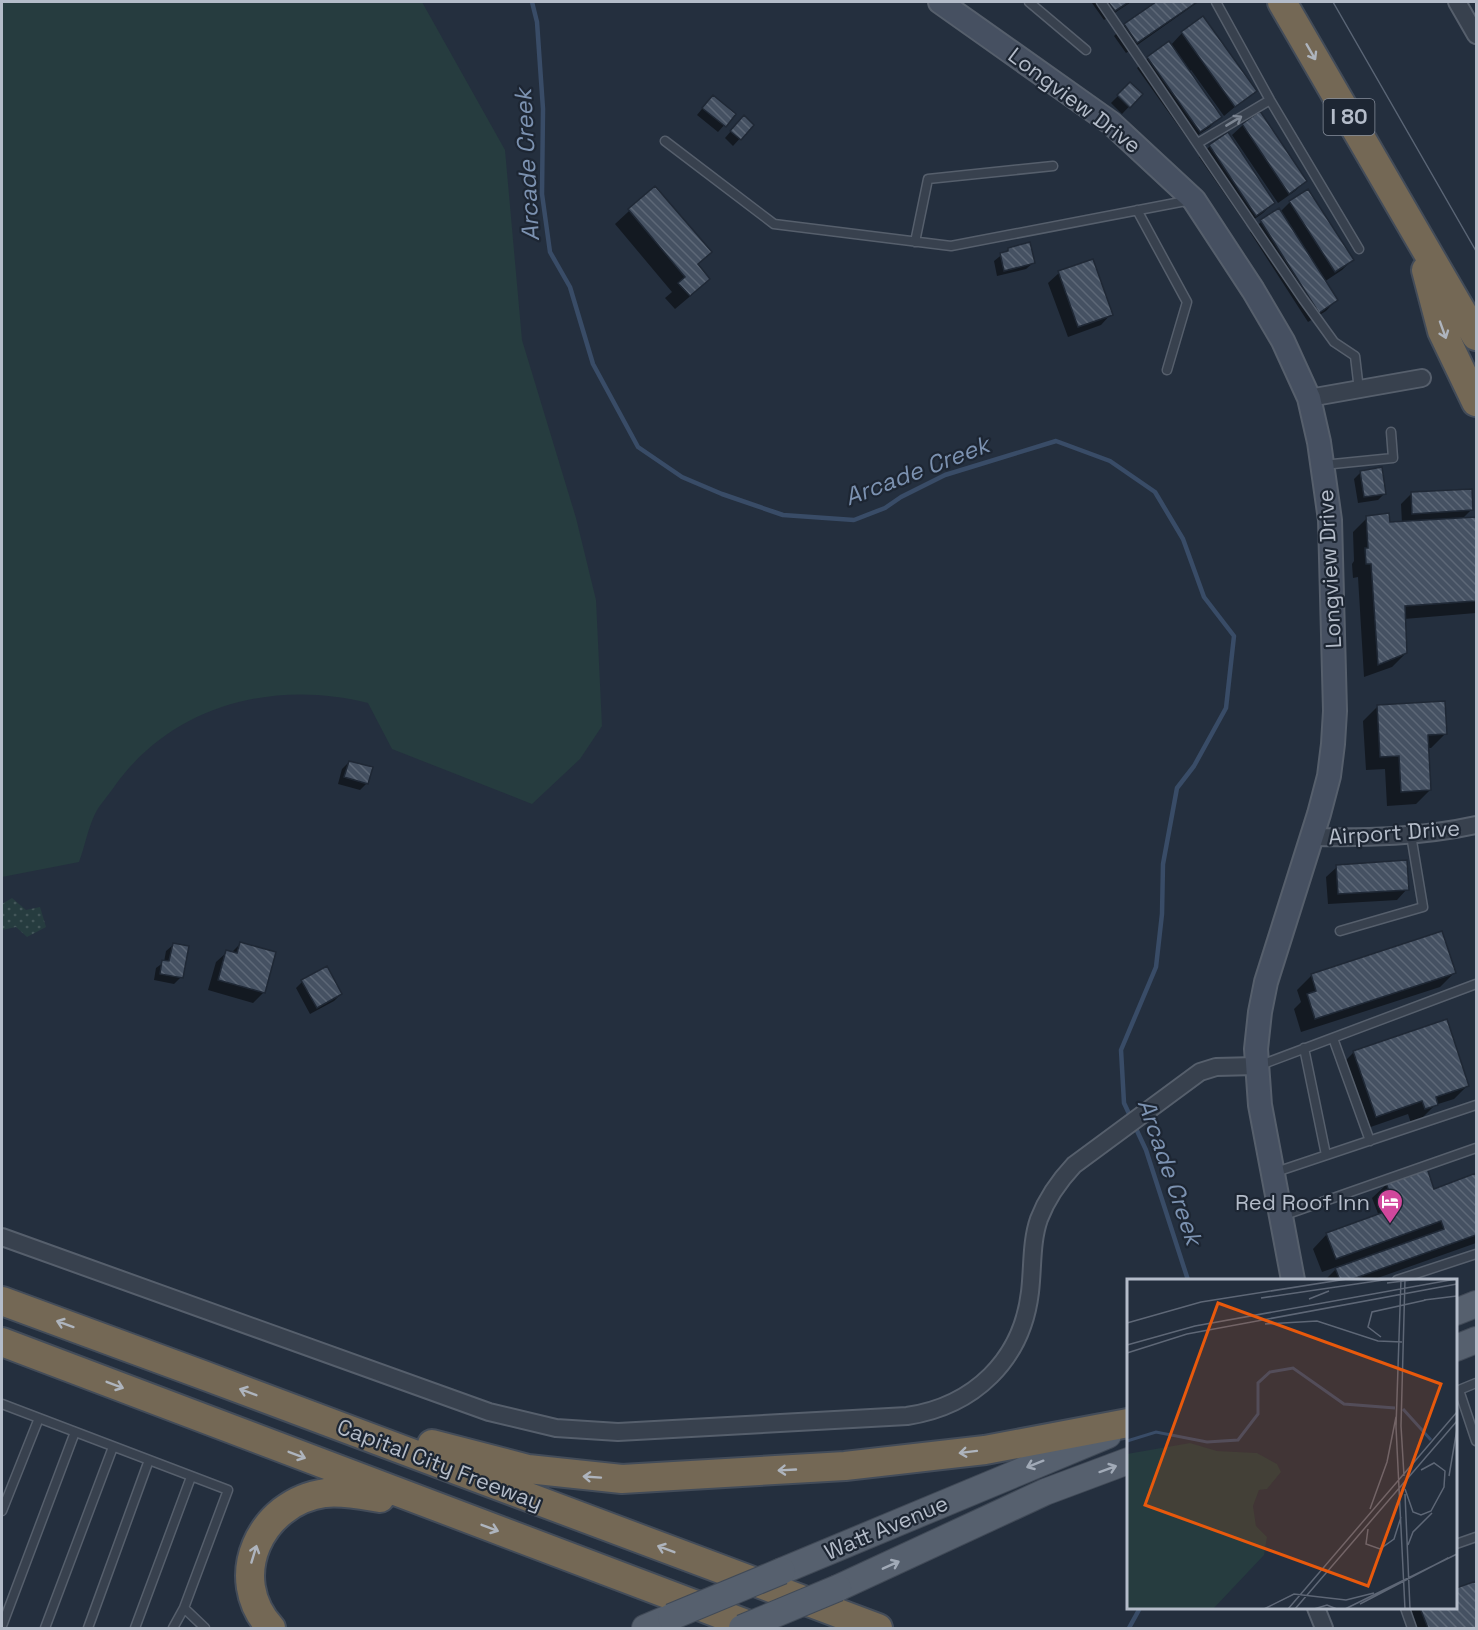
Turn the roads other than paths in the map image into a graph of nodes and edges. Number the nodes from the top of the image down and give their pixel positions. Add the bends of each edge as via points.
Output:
1 (940, 2) edge
2 (1029, 2) edge
3 (1101, 2) edge
4 (1216, 2) edge
5 (1282, 2) edge
6 (1457, 2) edge
7 (1476, 35) edge
8 (1086, 50) dead end
9 (1270, 99) junction
10 (665, 141) dead end
11 (1198, 143) junction
12 (1053, 166) dead end
13 (1194, 200) junction
14 (1137, 210) junction
15 (1416, 233) junction
16 (915, 242) junction
17 (1359, 249) dead end
18 (1476, 336) edge
19 (1167, 370) dead end
20 (1422, 378) dead end
21 (1359, 390) junction
22 (1309, 398) junction
23 (1476, 402) edge
24 (1391, 432) dead end
25 (1323, 466) junction
26 (1476, 825) edge
27 (1411, 835) junction
28 (1312, 837) junction
29 (1340, 931) dead end
30 (1476, 984) edge
31 (1333, 1038) junction
32 (1304, 1048) junction
33 (1256, 1066) junction
34 (1476, 1105) edge
35 (1370, 1141) junction
36 (1476, 1148) edge
37 (1326, 1155) junction
38 (1272, 1173) junction
39 (1281, 1216) junction
40 (2, 1237) edge
41 (1476, 1254) edge
42 (1293, 1279) edge
43 (1403, 1279) edge
44 (2, 1301) edge
45 (1476, 1304) edge
46 (1457, 1311) edge
47 (1476, 1340) edge
48 (2, 1342) edge
49 (1457, 1346) edge
50 (1476, 1383) edge
51 (2, 1404) edge
52 (285, 1406) junction
53 (39, 1418) junction
54 (1127, 1423) edge
55 (1127, 1428) edge
56 (75, 1432) junction
57 (1476, 1442) edge
58 (113, 1447) junction
59 (149, 1460) junction
60 (1127, 1461) edge
61 (192, 1477) junction
62 (435, 1507) junction
63 (2, 1511) edge
64 (1476, 1537) edge
65 (1457, 1543) edge
66 (672, 1607) junction
67 (184, 1608) junction
68 (1316, 1609) edge
69 (1405, 1609) edge
70 (2, 1626) edge
71 (45, 1629) edge
72 (88, 1629) edge
73 (135, 1629) edge
74 (173, 1629) edge
75 (205, 1629) edge
76 (271, 1629) edge
77 (645, 1629) edge
78 (735, 1629) edge
79 (742, 1629) edge
80 (757, 1629) edge
81 (878, 1629) edge
82 (1324, 1629) edge
83 (1412, 1629) edge

1 - 13 street, Longview Drive via 1111,123
2 - 8 lane
3 - 11 lane
4 - 9 lane
5 -> 15 highway, I 80
6 - 7 street
11 -> 9 lane
9 - 17 lane
10 - 16 lane via 774,224
11 - 21 lane via 1334,342 1355,356
12 - 16 lane via 928,179
13 - 14 lane
13 - 22 street, Longview Drive via 1283,341
14 - 16 lane via 951,246
14 - 19 lane via 1187,302
15 - 18 highway, I 80
15 -> 23 highway via 1442,331
20 - 21 street
21 - 22 street
22 - 25 street, Longview Drive
24 - 25 lane via 1393,458
25 - 28 street, Longview Drive via 1333,590 1335,711 1329,776
26 - 27 street, Airport Drive
27 - 28 street, Airport Drive
27 - 29 lane via 1423,908
28 - 33 street, Longview Drive via 1266,982
30 - 31 lane
31 - 32 lane
31 - 35 lane
32 - 33 lane
32 - 37 lane
33 - 38 street, Longview Drive
33 - 40 street via 1216,1066 1200,1072 1074,1165 1060,1180 1039,1219 1027,1313 1008,1356 981,1386 959,1400 907,1416 618,1432 556,1428 489,1412
34 - 35 lane
35 - 37 lane
36 - 39 lane
37 - 38 lane
38 - 39 street, Longview Drive
39 - 42 street, Longview Drive
41 - 43 lane
52 -> 44 highway, Capital City Freeway
45 - 46 main road
47 - 49 main road
48 -> 62 highway, Capital City Freeway
50 - 57 lane via 1459,1390
51 - 53 lane
54 -> 52 highway via 985,1450 845,1466 622,1479 528,1469
81 -> 52 highway, Capital City Freeway
53 - 56 lane
53 - 63 lane
55 -> 66 main road, Watt Avenue, bridge via 782,1571
56 - 58 lane
56 - 70 lane
58 - 59 lane
58 - 71 lane
59 - 61 lane
59 - 72 lane
79 -> 60 main road, Watt Avenue, bridge via 1045,1492
61 - 67 lane via 228,1490
61 - 73 lane
62 -> 66 highway, Capital City Freeway
76 -> 62 highway via 254,1598 251,1566 262,1533 284,1509 324,1493 350,1493
64 - 65 lane
66 - 77 main road, Watt Avenue
66 - 78 highway
66 - 80 highway, Capital City Freeway
67 - 74 lane
67 - 75 lane
68 - 82 street
69 - 83 lane

